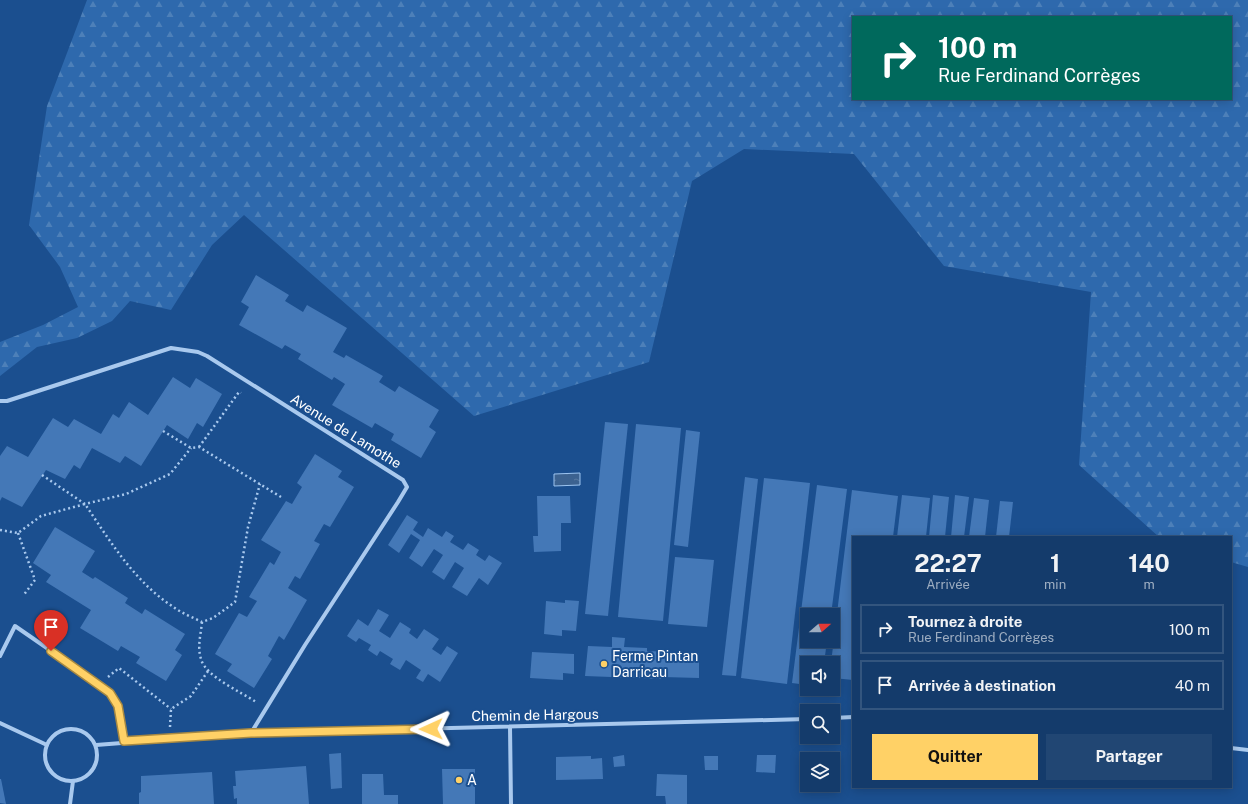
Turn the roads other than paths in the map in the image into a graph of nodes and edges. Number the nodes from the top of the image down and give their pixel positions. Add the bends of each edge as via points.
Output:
1 (0, 401) edge
2 (0, 656) edge
3 (852, 717) edge
4 (840, 718) edge
5 (800, 719) edge
6 (0, 723) edge
7 (510, 727) junction
8 (251, 733) junction
9 (124, 741) junction
10 (47, 745) junction
11 (96, 745) junction
12 (1232, 748) edge
13 (1248, 750) edge
14 (73, 781) junction
15 (70, 804) edge
16 (510, 804) edge

1 - 8 street, Avenue de Lamothe via 8,401 171,348 198,352 403,480 407,488
2 - 9 street via 15,626 110,693 118,706
3 - 4 street
5 - 7 street, Chemin de Hargous
6 - 10 street
7 - 8 street, Chemin de Hargous
7 - 16 street
8 - 9 street, Chemin de Hargous
9 - 11 street, Chemin de Hargous
10 - 11 street via 54,735 65,730 77,730 88,735
10 - 14 street via 45,758 50,770 60,778
11 - 14 street via 98,758 93,770 84,778
12 - 13 street
14 - 15 street

